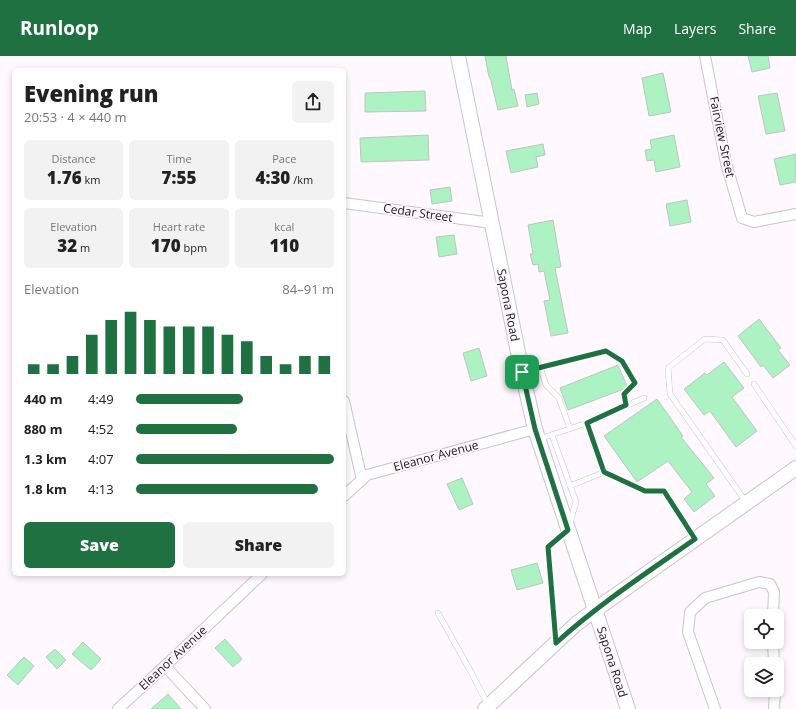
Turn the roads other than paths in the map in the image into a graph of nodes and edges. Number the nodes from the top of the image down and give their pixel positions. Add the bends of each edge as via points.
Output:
1 (458, 56) edge
2 (705, 56) edge
3 (346, 203) edge
4 (796, 214) edge
5 (492, 223) junction
6 (540, 367) junction
7 (522, 372) junction
8 (747, 374) dead end
9 (754, 384) dead end
10 (644, 398) dead end
11 (626, 405) junction
12 (346, 410) edge
13 (587, 423) junction
14 (570, 429) junction
15 (542, 434) junction
16 (796, 446) edge
17 (796, 468) edge
18 (604, 472) junction
19 (362, 480) junction
20 (570, 486) junction
21 (346, 494) edge
22 (747, 503) junction
23 (568, 530) junction
24 (695, 539) junction
25 (260, 576) edge
26 (773, 609) edge
27 (595, 610) junction
28 (438, 613) dead end
29 (556, 643) junction
30 (165, 666) junction
31 (775, 697) edge
32 (487, 708) edge
33 (118, 709) edge
34 (205, 709) edge
35 (628, 709) edge
36 (716, 709) edge
37 (774, 709) edge

1 - 5 street, Sapona Road
2 - 4 street, Fairview Street via 726,164 742,218 754,222
3 - 5 street, Cedar Street
5 - 7 street, Sapona Road
6 - 7 lane
6 - 11 lane via 606,351 622,361 635,383 624,394
6 - 14 lane via 546,384 559,398
7 - 15 street, Sapona Road
8 - 22 lane via 723,340 705,339 668,368 670,394
9 - 16 lane
10 - 11 lane
11 - 13 lane
12 - 19 street
13 - 14 lane
13 - 18 lane
14 - 15 lane
15 - 19 street, Eleanor Avenue via 367,475
15 - 20 lane
15 - 23 street, Sapona Road
17 - 22 street
18 - 20 lane
18 - 24 lane via 645,491 664,491
19 - 21 street, Eleanor Avenue
20 - 23 lane via 576,502
22 - 24 street
23 - 27 street, Sapona Road
23 - 29 lane via 548,547
24 - 27 street
25 - 30 street, Eleanor Avenue
26 - 36 street via 774,592 770,584 759,582 705,598 690,612 688,632
27 - 29 street
27 - 35 street, Sapona Road
28 - 32 lane via 471,672
29 - 32 street
30 - 33 street, Eleanor Avenue
30 - 34 street
31 - 37 street

